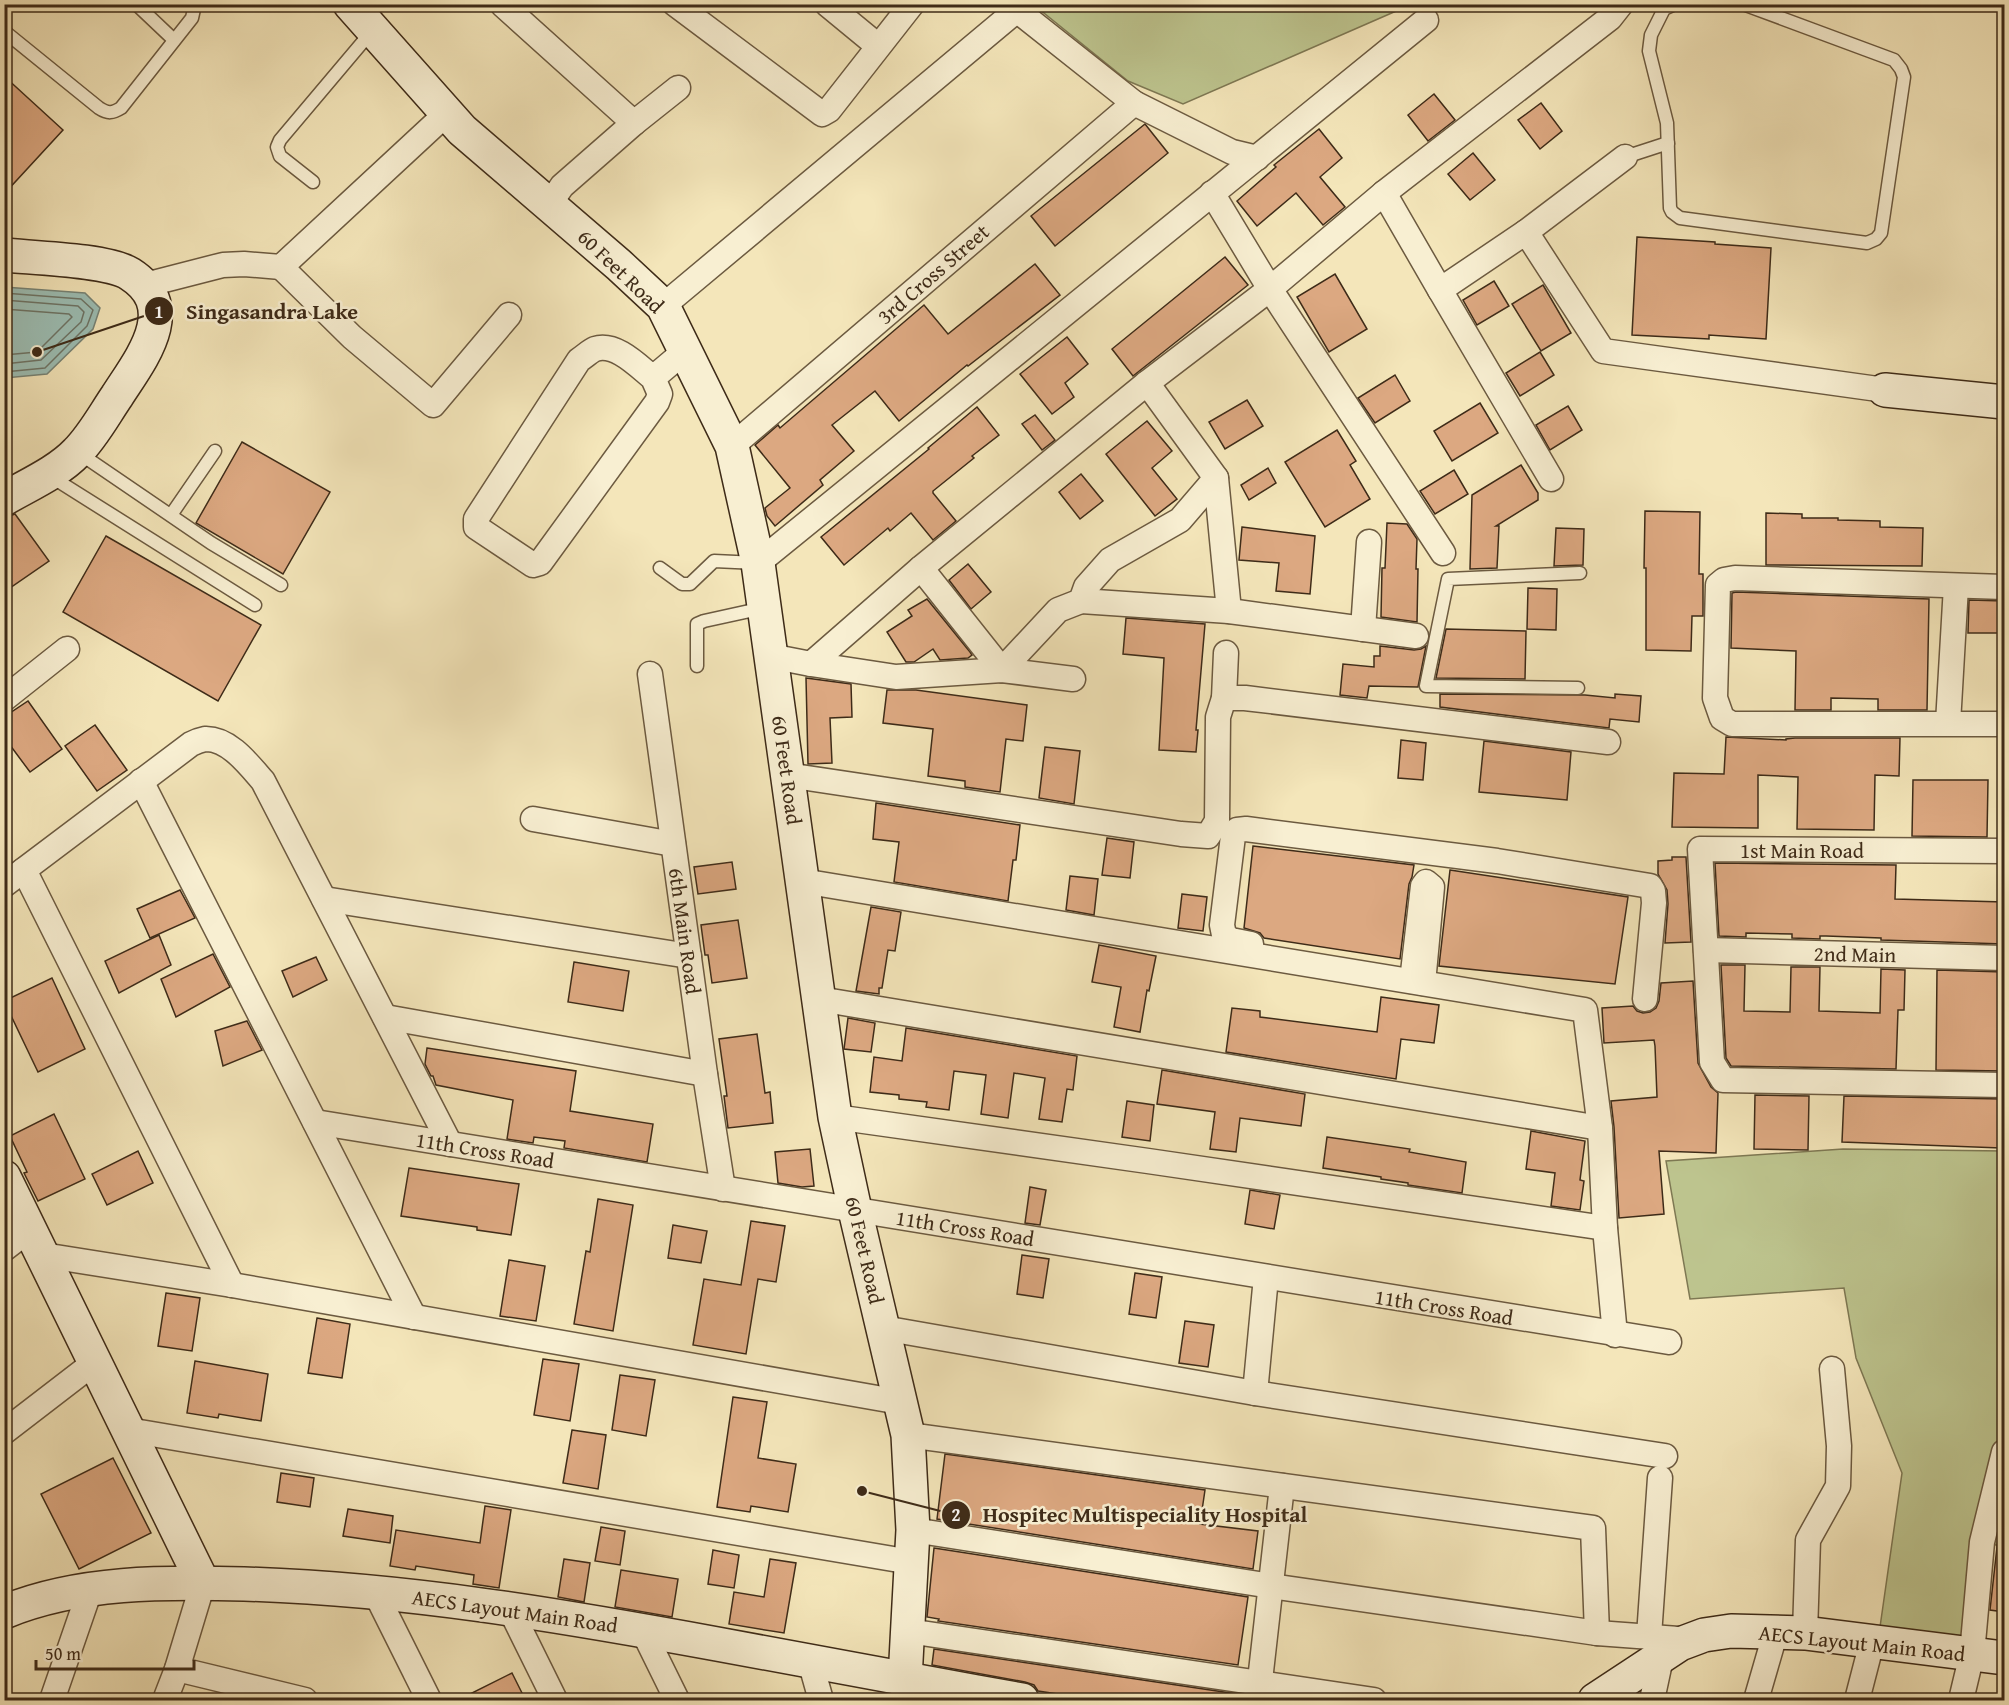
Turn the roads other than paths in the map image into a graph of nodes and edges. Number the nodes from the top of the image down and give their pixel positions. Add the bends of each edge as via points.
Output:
1 (136, 4) edge
2 (192, 4) edge
3 (350, 4) edge
4 (675, 4) edge
5 (827, 4) edge
6 (912, 4) edge
7 (1621, 4) edge
8 (1743, 4) edge
9 (503, 5) edge
10 (1665, 6) edge
11 (1013, 8) edge
12 (1426, 20) dead end
13 (373, 30) junction
14 (4, 31) edge
15 (174, 40) junction
16 (878, 46) junction
17 (678, 88) dead end
18 (1134, 103) junction
19 (447, 114) junction
20 (634, 123) junction
21 (1668, 143) junction
22 (1625, 157) joint
23 (1257, 159) junction
24 (313, 182) dead end
25 (1212, 193) junction
26 (1384, 193) junction
27 (549, 205) junction
28 (1526, 232) junction
29 (4, 255) edge
30 (281, 267) junction
31 (145, 285) junction
32 (1270, 289) junction
33 (1440, 290) junction
34 (663, 306) junction
35 (509, 315) dead end
36 (685, 351) junction
37 (653, 378) junction
38 (1146, 383) junction
39 (1886, 390) joint
40 (2004, 402) edge
41 (732, 446) junction
42 (215, 451) dead end
43 (78, 452) junction
44 (47, 474) junction
45 (1216, 478) junction
46 (1551, 479) dead end
47 (4, 499) edge
48 (171, 515) junction
49 (1369, 542) dead end
50 (758, 563) junction
51 (1445, 566) junction
52 (660, 568) dead end
53 (921, 568) junction
54 (1580, 573) dead end
55 (281, 585) dead end
56 (1956, 586) junction
57 (2004, 587) edge
58 (1081, 601) junction
59 (255, 605) dead end
60 (764, 608) junction
61 (1229, 611) junction
62 (1363, 629) junction
63 (1416, 636) dead end
64 (67, 649) dead end
65 (1226, 652) dead end
66 (770, 656) junction
67 (811, 664) junction
68 (697, 666) dead end
69 (1002, 670) junction
70 (650, 674) dead end
71 (1073, 679) dead end
72 (1578, 688) dead end
73 (1224, 698) junction
74 (4, 699) edge
75 (1948, 723) junction
76 (2004, 724) edge
77 (1608, 742) dead end
78 (787, 775) junction
79 (141, 781) junction
80 (533, 819) dead end
81 (674, 844) junction
82 (2004, 851) edge
83 (1426, 852) junction
84 (24, 870) junction
85 (802, 881) junction
86 (4, 885) edge
87 (324, 898) junction
88 (1706, 950) junction
89 (689, 956) junction
90 (2004, 957) edge
91 (1418, 972) junction
92 (819, 999) junction
93 (1645, 999) dead end
94 (385, 1017) junction
95 (705, 1074) junction
96 (2004, 1084) edge
97 (835, 1117) junction
98 (315, 1122) junction
99 (1600, 1128) junction
100 (450, 1144) junction
101 (4, 1177) edge
102 (723, 1189) junction
103 (855, 1210) junction
104 (1605, 1228) junction
105 (36, 1242) junction
106 (4, 1249) edge
107 (1266, 1277) junction
108 (232, 1285) junction
109 (414, 1317) junction
110 (883, 1328) junction
111 (1615, 1335) junction
112 (1669, 1342) dead end
113 (95, 1362) junction
114 (1832, 1369) dead end
115 (1255, 1393) junction
116 (900, 1402) junction
117 (128, 1430) junction
118 (4, 1432) edge
119 (908, 1435) junction
120 (2004, 1452) edge
121 (1282, 1486) junction
122 (912, 1546) junction
123 (203, 1583) junction
124 (1271, 1586) junction
125 (90, 1590) junction
126 (375, 1592) junction
127 (509, 1607) junction
128 (4, 1612) edge
129 (643, 1630) junction
130 (908, 1631) junction
131 (1791, 1632) junction
132 (1597, 1633) junction
133 (1872, 1642) junction
134 (1655, 1647) junction
135 (1972, 1654) junction
136 (2004, 1658) edge
137 (810, 1661) junction
138 (177, 1669) junction
139 (905, 1679) junction
140 (1259, 1692) edge
141 (52, 1701) edge
142 (165, 1701) edge
143 (305, 1701) edge
144 (429, 1701) edge
145 (555, 1701) edge
146 (677, 1701) edge
147 (820, 1701) edge
148 (1022, 1701) edge
149 (1374, 1701) edge
150 (1595, 1701) edge
151 (1652, 1701) edge
152 (1756, 1701) edge
153 (1857, 1701) edge
154 (1961, 1701) edge

1 - 15 lane
2 - 15 lane via 192,18
3 - 13 street, 60 Feet Road
4 - 16 street via 822,114
5 - 16 street
6 - 16 street
7 - 26 street via 1610,18
8 - 21 lane via 1894,60 1901,69 1904,77 1881,233 1867,243 1680,218 1670,208
9 - 20 street
10 - 21 lane via 1651,35 1649,51 1667,123
11 - 18 street
11 - 34 street
12 - 23 street
13 - 19 street, 60 Feet Road
13 - 24 lane via 276,147 280,156
14 - 15 lane via 106,113 121,108
17 - 20 street
18 - 23 street via 1232,152
18 - 41 street, 3rd Cross Street
19 - 27 street, 60 Feet Road
19 - 30 street
20 - 27 street via 562,186
21 - 22 lane
22 - 28 street
23 - 25 street
25 - 32 street
25 - 50 street
26 - 32 street
26 - 33 street
27 - 34 street, 60 Feet Road
28 - 33 street
28 - 39 street via 1604,351
29 - 31 street via 105,265 129,273
30 - 31 street via 223,265
30 - 35 street via 352,337 434,405
31 - 43 street via 156,314 152,339
32 - 38 street
32 - 51 street
33 - 46 street
34 - 36 street, 60 Feet Road
36 - 37 street
36 - 41 street, 60 Feet Road
37 - 37 street via 608,348 596,349 579,360 476,519 476,527 533,565 540,563 657,402 660,394
38 - 45 street
38 - 53 street
39 - 40 street
41 - 50 street, 60 Feet Road
42 - 48 lane
43 - 44 street
43 - 48 lane
44 - 47 street
44 - 59 lane
45 - 58 street via 1180,520 1110,560 1086,587
45 - 61 street
48 - 55 lane
49 - 62 street
50 - 52 lane via 714,561 690,584 682,584
50 - 60 street, 60 Feet Road
51 - 54 lane
51 - 72 lane via 1426,686
53 - 67 street
53 - 69 street
56 - 57 street
56 - 75 street
56 - 75 street via 1735,578 1718,585 1715,698 1722,718 1732,724
58 - 61 street
58 - 69 street via 1058,610
60 - 66 street, 60 Feet Road
60 - 68 lane via 697,624
61 - 62 street
62 - 63 street
64 - 74 street
65 - 73 street
66 - 67 street
66 - 78 street, 60 Feet Road
67 - 69 street via 896,677
69 - 71 street
70 - 81 street, 6th Main Road
73 - 77 street
73 - 78 street via 1218,717 1217,820 1208,836
75 - 76 street
78 - 85 street, 60 Feet Road
79 - 84 street
79 - 87 street via 191,744 204,739 227,747 263,781
79 - 98 street
80 - 81 street
81 - 89 street, 6th Main Road
82 - 88 street, 1st Main Road via 1700,849
83 - 91 street
83 - 91 street via 1237,830 1233,836 1222,925 1224,935 1231,940
83 - 93 street via 1650,886 1654,903
84 - 86 street
84 - 108 street
85 - 91 street
85 - 92 street, 60 Feet Road
87 - 89 street
87 - 94 street
88 - 90 street, 2nd Main
88 - 96 street via 1712,1062 1723,1080
89 - 95 street, 6th Main Road
91 - 99 street via 1585,1010
92 - 97 street, 60 Feet Road
92 - 99 street
94 - 95 street
94 - 100 street
95 - 102 street, 6th Main Road
97 - 103 street, 60 Feet Road
97 - 104 street
98 - 100 street, 11th Cross Road
98 - 109 street
99 - 104 street
100 - 102 street, 11th Cross Road
101 - 105 street
102 - 103 street, 11th Cross Road
103 - 107 street, 11th Cross Road
103 - 110 street, 60 Feet Road
104 - 111 street
105 - 106 street
105 - 108 street
105 - 113 street
107 - 111 street, 11th Cross Road
107 - 115 street
108 - 109 street
109 - 116 street
110 - 115 street
110 - 116 street, 60 Feet Road
111 - 112 street, 11th Cross Road
113 - 117 street
113 - 118 street
114 - 131 street via 1839,1486 1808,1540
115 - 134 street via 1662,1467
116 - 119 street, 60 Feet Road
117 - 122 street
117 - 123 street
119 - 121 street
119 - 122 street, 60 Feet Road
120 - 135 street via 1982,1542
121 - 124 street
121 - 132 street via 1593,1528
122 - 124 street
122 - 130 street, 60 Feet Road
123 - 125 street, AECS Layout Main Road
123 - 126 street, AECS Layout Main Road
123 - 138 street
124 - 132 street
124 - 140 street
125 - 128 street, AECS Layout Main Road
125 - 141 street
126 - 127 street, AECS Layout Main Road
126 - 144 street
127 - 129 street, AECS Layout Main Road
127 - 145 street
129 - 137 street, AECS Layout Main Road
129 - 146 street
130 - 139 street, 60 Feet Road
130 - 140 street
131 - 133 street, AECS Layout Main Road
131 - 134 street, AECS Layout Main Road via 1731,1631
131 - 152 street
132 - 134 street
133 - 135 street, AECS Layout Main Road
133 - 153 street
134 - 150 street, AECS Layout Main Road
134 - 151 street
135 - 136 street, AECS Layout Main Road
135 - 154 street
137 - 139 street, AECS Layout Main Road
137 - 147 street
138 - 142 street
138 - 143 street
139 - 148 street, AECS Layout Main Road
140 - 149 street

